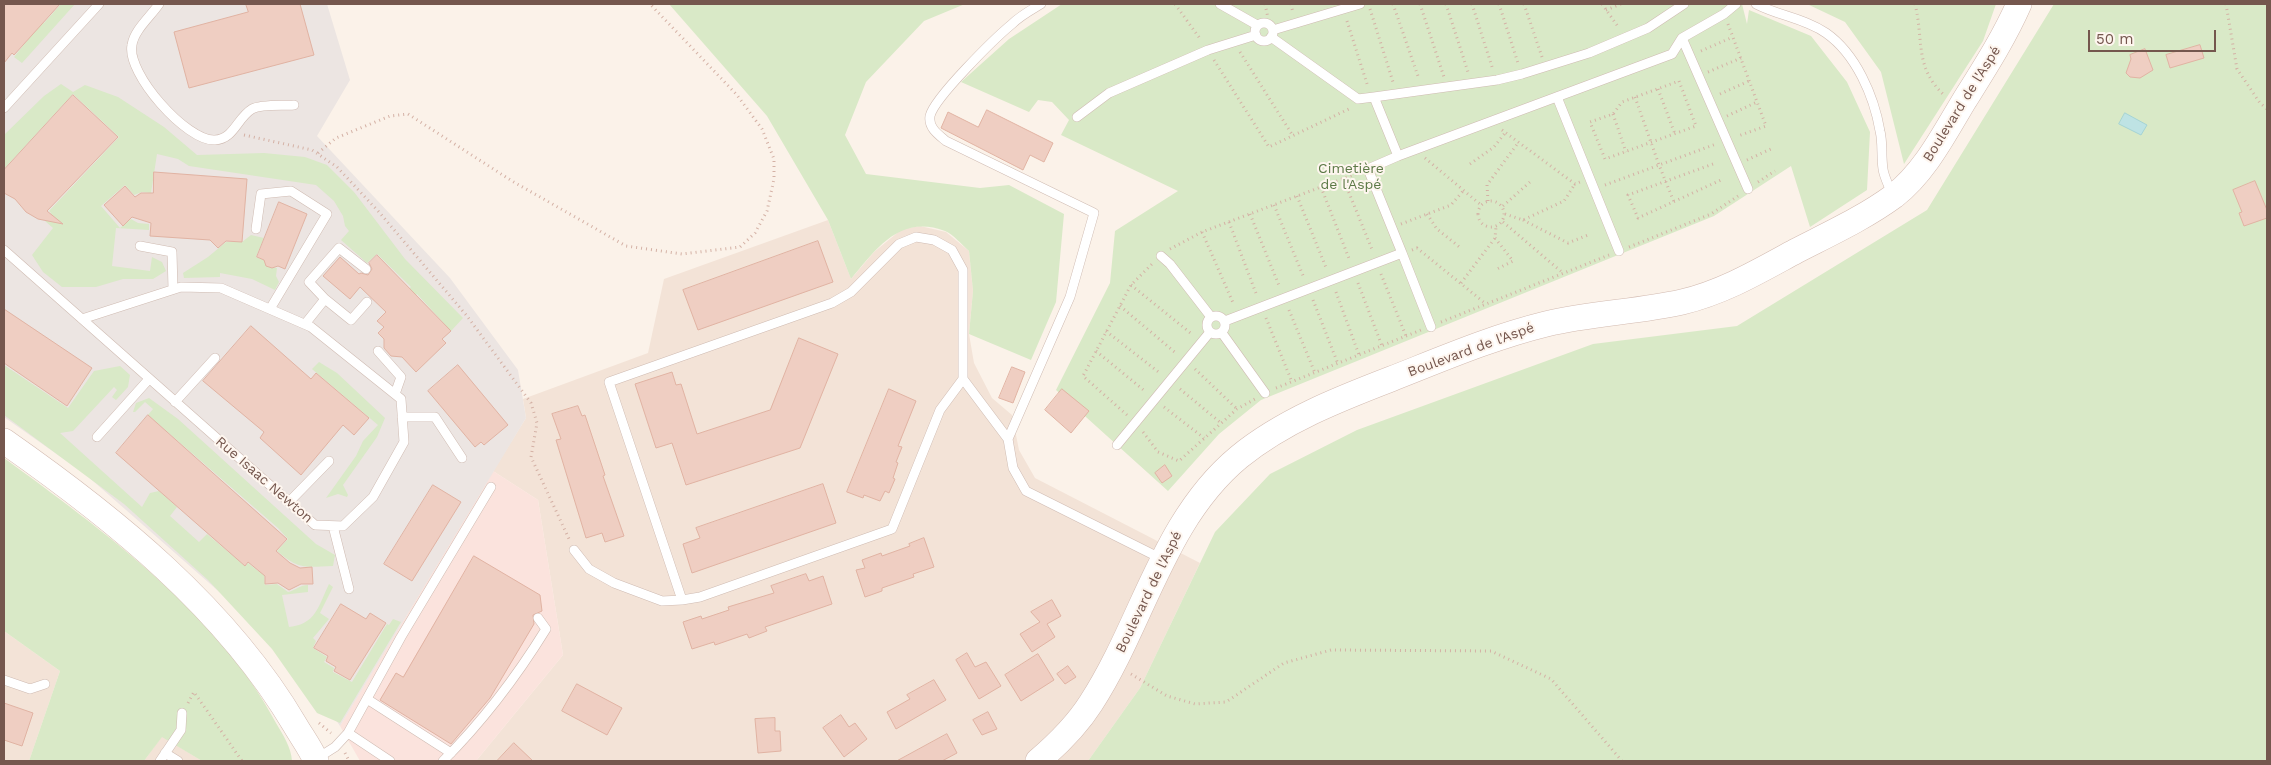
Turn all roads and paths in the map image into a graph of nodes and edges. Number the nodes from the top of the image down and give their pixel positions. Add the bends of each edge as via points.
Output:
1 (100, 4) edge
2 (159, 4) edge
3 (650, 4) edge
4 (1040, 4) edge
5 (1175, 4) edge
6 (1220, 4) edge
7 (1265, 4) edge
8 (1360, 4) edge
9 (1368, 4) edge
10 (1394, 4) edge
11 (1420, 4) edge
12 (1446, 4) edge
13 (1472, 4) edge
14 (1499, 4) edge
15 (1524, 4) edge
16 (1602, 4) edge
17 (1621, 4) edge
18 (1684, 4) edge
19 (1736, 4) edge
20 (1756, 4) edge
21 (1915, 4) edge
22 (2019, 4) edge
23 (2226, 4) edge
24 (1343, 9) junction
25 (1606, 10) junction
26 (1257, 25) junction
27 (1271, 30) junction
28 (1256, 35) junction
29 (1733, 37) dead end
30 (1624, 38) junction
31 (1682, 38) junction
32 (1232, 41) junction
33 (1208, 50) junction
34 (1689, 56) junction
35 (1740, 58) dead end
36 (1546, 67) junction
37 (1522, 74) junction
38 (1699, 77) junction
39 (1497, 80) junction
40 (1749, 81) dead end
41 (1472, 84) junction
42 (1447, 87) junction
43 (1658, 89) junction
44 (1422, 90) junction
45 (1398, 94) junction
46 (1374, 97) junction
47 (1557, 97) junction
48 (1634, 97) junction
49 (1358, 98) junction
50 (1708, 99) junction
51 (1757, 102) dead end
52 (294, 106) dead end
53 (4, 108) edge
54 (1960, 108) junction
55 (2267, 109) edge
56 (1613, 114) junction
57 (1077, 117) dead end
58 (1718, 120) junction
59 (1493, 121) junction
60 (232, 132) junction
61 (1505, 133) junction
62 (1675, 134) junction
63 (1293, 136) junction
64 (1518, 143) junction
65 (1651, 143) junction
66 (1773, 148) dead end
67 (1414, 150) junction
68 (1626, 152) junction
69 (318, 153) junction
70 (1398, 156) junction
71 (1470, 164) dead end
72 (1713, 164) dead end
73 (1737, 165) junction
74 (1368, 169) junction
75 (1775, 171) dead end
76 (1590, 179) junction
77 (1721, 180) dead end
78 (1531, 181) dead end
79 (1665, 181) junction
80 (1575, 184) junction
81 (1748, 189) junction
82 (1464, 190) junction
83 (1893, 196) junction
84 (1488, 201) junction
85 (1674, 202) junction
86 (1481, 205) junction
87 (1503, 206) junction
88 (1427, 214) junction
89 (1505, 214) junction
90 (1523, 220) junction
91 (1503, 222) junction
92 (1496, 227) junction
93 (1392, 228) junction
94 (256, 229) dead end
95 (1202, 232) junction
96 (1588, 235) dead end
97 (1495, 238) junction
98 (140, 246) dead end
99 (1462, 249) dead end
100 (4, 250) edge
101 (1619, 251) junction
102 (1402, 253) junction
103 (1161, 256) junction
104 (366, 269) dead end
105 (1495, 270) dead end
106 (1563, 273) junction
107 (1461, 283) junction
108 (1131, 285) junction
109 (173, 289) junction
110 (325, 299) junction
111 (367, 302) dead end
112 (1486, 304) junction
113 (270, 310) junction
114 (1239, 316) junction
115 (1211, 317) junction
116 (82, 319) junction
117 (1225, 321) junction
118 (305, 324) junction
119 (1431, 327) junction
120 (1210, 332) junction
121 (1222, 333) junction
122 (1201, 342) junction
123 (378, 351) dead end
124 (215, 358) dead end
125 (149, 379) junction
126 (963, 379) junction
127 (1265, 393) junction
128 (395, 394) junction
129 (175, 402) junction
130 (402, 416) junction
131 (1135, 422) junction
132 (97, 437) dead end
133 (1008, 439) junction
134 (4, 441) edge
135 (1117, 445) dead end
136 (462, 458) dead end
137 (329, 461) dead end
138 (491, 487) dead end
139 (289, 502) junction
140 (333, 526) junction
141 (574, 550) joint
142 (1164, 560) junction
143 (349, 589) dead end
144 (682, 600) junction
145 (538, 618) dead end
146 (1126, 670) dead end
147 (4, 680) edge
148 (45, 684) dead end
149 (367, 700) junction
150 (182, 713) joint
151 (348, 733) junction
152 (451, 753) junction
153 (347, 756) dead end
154 (163, 757) edge
155 (313, 760) edge
156 (178, 761) edge
157 (242, 761) edge
158 (349, 761) edge
159 (390, 761) edge
160 (443, 761) edge
161 (1038, 761) edge
162 (1622, 761) edge

1 - 53 lane
2 - 60 lane via 131,46 137,68 163,106 200,138 212,141
3 - 69 path via 737,96 762,129 774,159 774,179 767,211 755,233 740,247 682,254 626,246 512,180 408,114 390,116 336,138
4 - 133 lane via 1013,22 953,83 930,115 935,132 946,140 1094,213 1070,297
5 - 33 path
6 - 26 lane
7 - 27 path
8 - 24 lane
9 - 45 path
10 - 44 path
11 - 42 path
12 - 41 path
13 - 39 path
14 - 37 path
15 - 36 path
16 - 25 path
17 - 25 path
18 - 30 lane via 1648,28
19 - 31 lane
20 - 83 lane via 1768,11 1806,21 1827,34 1856,67 1873,100 1883,170
21 - 54 path via 1922,66 1932,84
22 - 54 main road, Boulevard de l'Aspé via 2005,35
23 - 55 path via 2237,69
24 - 27 lane
24 - 46 path via 1369,91
25 - 30 path
26 - 27 lane
26 - 28 lane
27 - 28 lane via 1263,41
27 - 49 lane
28 - 32 lane
29 - 34 path
30 - 36 lane
31 - 34 lane
31 - 47 lane via 1672,54
32 - 33 lane
32 - 63 path
33 - 57 lane via 1109,92
33 - 63 path via 1269,147
34 - 38 lane
35 - 38 path
36 - 37 lane
37 - 39 lane
38 - 50 lane
39 - 41 lane
40 - 50 path
41 - 42 lane
42 - 44 lane
43 - 48 path
43 - 62 path
43 - 62 path via 1679,81 1696,126
44 - 45 lane
45 - 46 lane
46 - 49 lane
46 - 70 lane
47 - 59 lane
47 - 76 lane
48 - 56 path via 1622,102
48 - 65 path
49 - 63 path via 1349,110
50 - 58 lane
51 - 58 path
52 - 60 lane via 254,108 245,114
54 - 83 main road, Boulevard de l'Aspé via 1919,170
56 - 68 path
56 - 68 path via 1590,122 1605,159
58 - 73 lane
59 - 61 path
59 - 67 lane
60 - 69 path
61 - 64 path
61 - 71 path via 1494,147
62 - 65 path
64 - 80 path
64 - 84 path via 1487,185
65 - 68 path
65 - 79 path
66 - 73 path
67 - 70 lane
67 - 82 path
69 - 141 path via 337,167 379,212 467,316 531,403 537,423 531,457
70 - 74 lane
72 - 79 path
73 - 81 lane
74 - 93 lane
74 - 95 path
75 - 81 path
76 - 80 path
76 - 101 lane
77 - 85 path
78 - 87 path
79 - 85 path
79 - 85 path via 1628,195 1638,218
80 - 90 path via 1564,202
81 - 101 path via 1710,214
82 - 86 path
82 - 88 path via 1451,205
83 - 142 main road, Boulevard de l'Aspé via 1859,218 1721,290 1682,302 1549,323 1500,337 1299,418 1238,458 1212,484 1178,530
84 - 86 path
84 - 87 path
86 - 92 path via 1478,219 1482,225
87 - 89 path
88 - 93 path
88 - 99 path via 1437,230
89 - 90 path
89 - 91 path
90 - 96 path via 1568,243
91 - 92 path
91 - 106 path
92 - 97 path
93 - 102 lane
94 - 113 lane via 261,194 291,191 327,214
95 - 103 path
95 - 114 path
97 - 105 path via 1512,262
97 - 107 path
98 - 109 lane via 172,252
100 - 116 lane, Rue Isaac Newton
101 - 106 path
102 - 107 path via 1418,248
102 - 114 lane
102 - 119 lane
103 - 108 path
103 - 115 lane
104 - 110 lane via 338,248 309,282
106 - 112 path
107 - 112 path
108 - 122 path
108 - 131 path via 1083,376
109 - 113 lane via 221,288
109 - 116 lane
110 - 111 lane via 351,320
110 - 118 lane
112 - 119 path
113 - 118 lane
114 - 117 lane
115 - 117 lane via 1219,316
115 - 120 lane via 1207,324
116 - 125 lane, Rue Isaac Newton
117 - 121 lane via 1226,328
118 - 128 lane
119 - 127 path
120 - 121 lane
120 - 122 lane
121 - 127 lane
122 - 131 lane
123 - 128 lane via 401,377
124 - 129 lane
125 - 129 lane, Rue Isaac Newton
125 - 132 lane
126 - 133 lane
126 - 144 lane via 940,410 892,529 700,597
126 - 144 lane via 963,270 952,250 934,240 916,238 900,244 851,292 832,303 609,382
127 - 131 path via 1237,409 1179,462 1158,452
128 - 130 lane via 401,399
129 - 139 lane, Rue Isaac Newton
130 - 136 lane via 435,418
130 - 140 lane via 404,442 373,497 343,526
131 - 135 lane
133 - 142 lane via 1013,468 1026,491
134 - 155 main road via 88,503 168,572 228,634 278,695
137 - 139 lane
138 - 149 lane
139 - 140 lane, Rue Isaac Newton via 314,525
140 - 143 lane
141 - 144 lane via 589,569 614,583 662,601
142 - 161 main road, Boulevard de l'Aspé via 1090,706 1058,744
145 - 152 lane via 546,629 527,660
146 - 162 path via 1167,696 1195,704 1226,702 1284,663 1331,650 1491,651 1552,679
147 - 148 lane via 30,689
149 - 151 lane
149 - 152 lane
150 - 154 lane via 181,730
150 - 157 path via 194,692
151 - 155 lane via 335,747
151 - 159 lane
152 - 160 lane
153 - 158 path
154 - 156 lane

